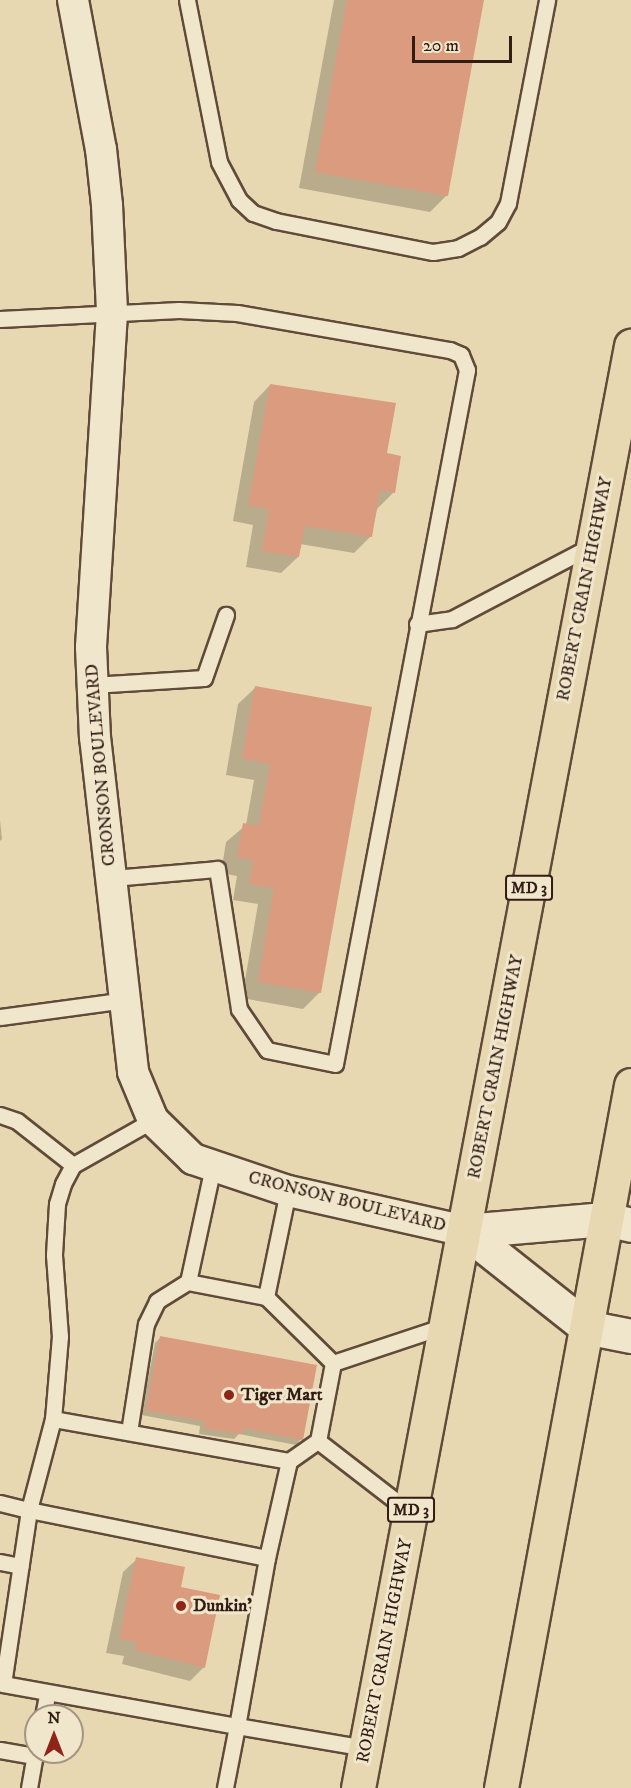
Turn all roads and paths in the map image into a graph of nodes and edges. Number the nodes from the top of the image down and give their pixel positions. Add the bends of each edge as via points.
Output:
1 (73, 0) edge
2 (187, 0) edge
3 (547, 0) edge
4 (111, 313) junction
5 (0, 319) edge
6 (631, 346) edge
7 (594, 544) junction
8 (226, 615) dead end
9 (417, 624) junction
10 (92, 685) junction
11 (111, 878) junction
12 (125, 1000) junction
13 (0, 1017) edge
14 (631, 1085) edge
15 (0, 1115) edge
16 (153, 1120) junction
17 (74, 1165) junction
18 (213, 1166) junction
19 (288, 1191) junction
20 (618, 1222) edge
21 (465, 1231) junction
22 (188, 1282) junction
23 (266, 1297) junction
24 (447, 1325) junction
25 (586, 1327) junction
26 (631, 1336) edge
27 (333, 1363) junction
28 (53, 1419) junction
29 (129, 1432) junction
30 (318, 1441) junction
31 (289, 1461) junction
32 (0, 1503) edge
33 (29, 1510) junction
34 (411, 1513) junction
35 (267, 1558) junction
36 (0, 1563) edge
37 (21, 1566) junction
38 (5, 1639) edge
39 (47, 1695) junction
40 (45, 1704) edge
41 (237, 1726) junction
42 (366, 1748) junction
43 (0, 1750) edge
44 (24, 1752) edge
45 (33, 1764) edge
46 (29, 1788) edge
47 (225, 1788) edge
48 (358, 1788) edge
49 (501, 1788) edge

1 - 4 street, CRONSON BOULEVARD via 101,149
2 - 3 lane via 219,162 239,200 253,213 276,221 433,252 458,248 480,237 498,222 508,202
4 - 5 lane
4 - 9 lane via 237,313 460,355 467,370
4 - 10 street, CRONSON BOULEVARD via 94,566
6 - 7 highway, ROBERT CRAIN HIGHWAY / MD 3
7 - 9 lane via 452,620
7 - 21 highway, ROBERT CRAIN HIGHWAY / MD 3
8 - 10 lane via 204,678
9 - 11 lane via 335,1064 267,1050 239,1009 217,869
10 - 11 street, CRONSON BOULEVARD
11 - 12 street, CRONSON BOULEVARD
12 - 13 lane
12 - 16 street, CRONSON BOULEVARD via 133,1072
14 - 20 highway
15 - 17 lane via 17,1121
16 - 17 lane
16 - 18 street, CRONSON BOULEVARD via 193,1159
17 - 28 lane via 57,1204 54,1255 60,1336
18 - 19 street, CRONSON BOULEVARD
18 - 22 lane
19 - 21 street, CRONSON BOULEVARD
19 - 23 lane
20 - 21 street
20 - 25 highway
21 - 24 highway, ROBERT CRAIN HIGHWAY / MD 3
21 - 25 street
22 - 23 lane
22 - 29 lane via 157,1301 146,1324
23 - 27 lane
24 - 27 lane
24 - 34 highway, ROBERT CRAIN HIGHWAY / MD 3
25 - 26 street
25 - 49 highway
27 - 30 lane
28 - 29 lane
28 - 33 lane
29 - 31 lane
30 - 31 lane
30 - 34 lane
31 - 35 lane
32 - 33 lane
33 - 35 lane
33 - 37 lane
34 - 42 highway, ROBERT CRAIN HIGHWAY / MD 3
35 - 41 lane
36 - 37 lane
37 - 38 lane
38 - 39 lane via 3,1684
39 - 40 lane
39 - 41 lane
41 - 42 lane
41 - 47 lane
42 - 48 highway, ROBERT CRAIN HIGHWAY / MD 3
43 - 44 lane
45 - 46 lane

